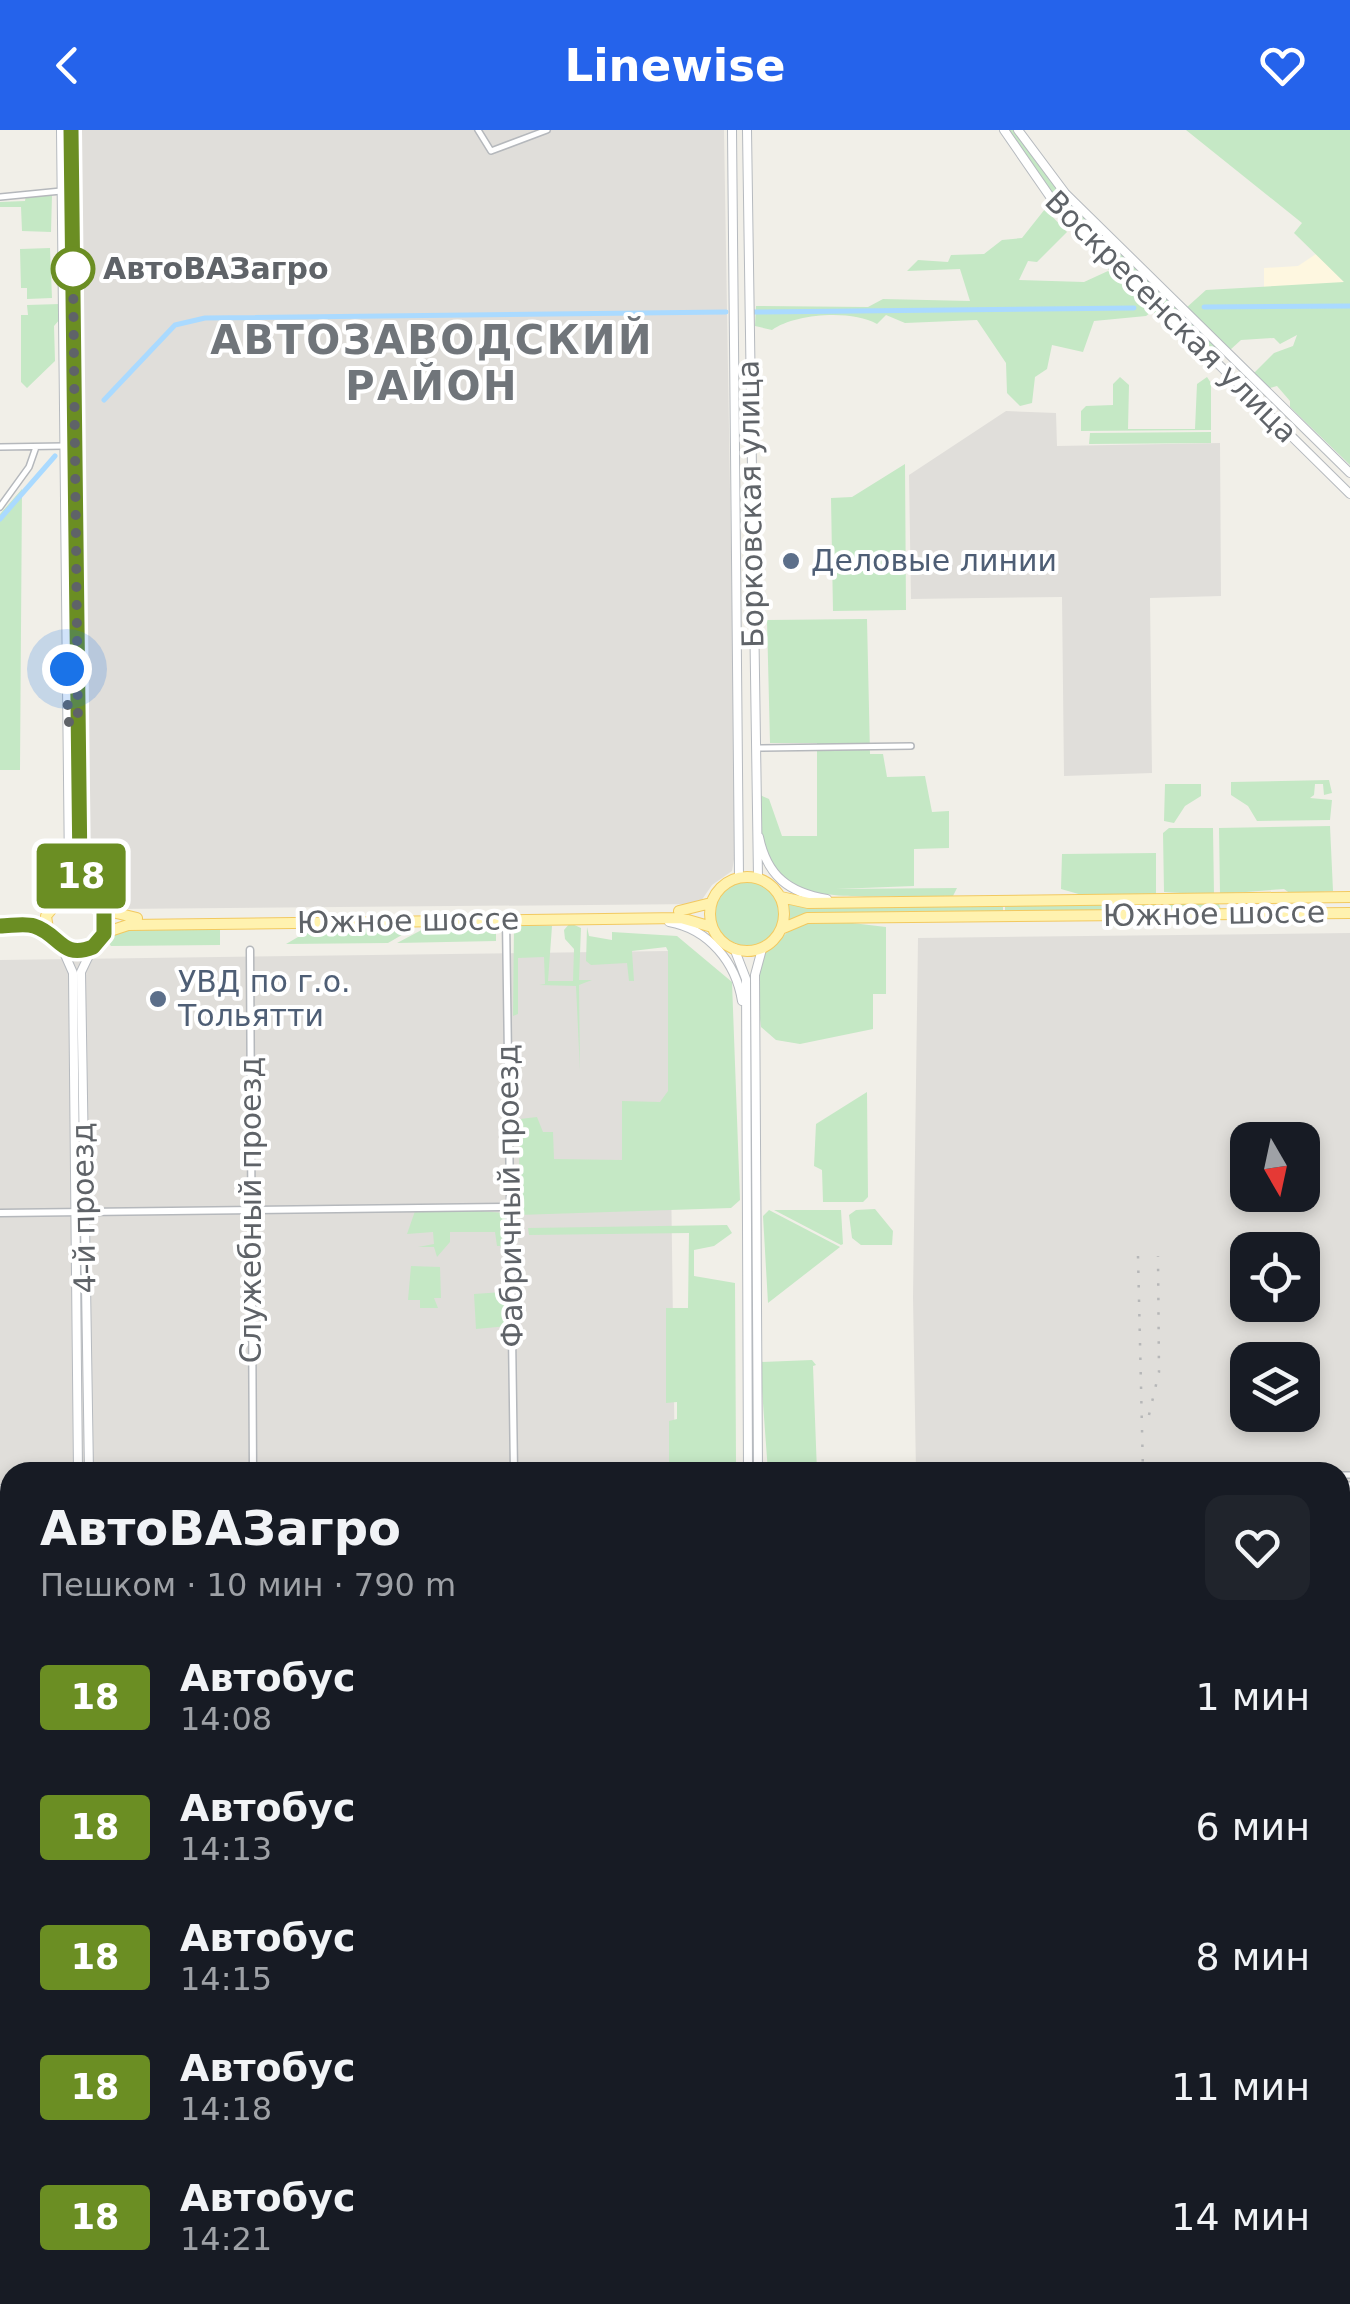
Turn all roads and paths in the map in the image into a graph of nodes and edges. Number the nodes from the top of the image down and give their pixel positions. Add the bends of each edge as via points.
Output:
1 (478, 130) edge
2 (547, 130) edge
3 (732, 130) edge
4 (747, 130) edge
5 (1004, 130) edge
6 (1018, 130) edge
7 (61, 132) edge
8 (72, 132) edge
9 (61, 191) junction
10 (0, 197) edge
11 (748, 278) junction
12 (733, 279) junction
13 (62, 301) junction
14 (74, 301) junction
15 (1228, 353) junction
16 (1218, 364) junction
17 (36, 447) junction
18 (0, 448) edge
19 (68, 450) junction
20 (1350, 472) edge
21 (1350, 494) edge
22 (0, 507) edge
23 (739, 622) junction
24 (753, 622) junction
25 (73, 722) junction
26 (911, 746) dead end
27 (755, 748) junction
28 (68, 794) junction
29 (79, 794) junction
30 (755, 814) junction
31 (739, 877) junction
32 (758, 878) junction
33 (64, 894) junction
34 (88, 894) junction
35 (781, 897) junction
36 (1350, 897) edge
37 (1221, 899) junction
38 (1237, 899) junction
39 (862, 902) junction
40 (712, 903) junction
41 (49, 908) junction
42 (104, 910) junction
43 (1350, 913) edge
44 (1222, 914) junction
45 (1235, 914) junction
46 (650, 918) junction
47 (506, 920) junction
48 (0, 923) edge
49 (712, 928) junction
50 (781, 929) junction
51 (104, 934) junction
52 (49, 936) junction
53 (93, 947) junction
54 (62, 948) junction
55 (734, 948) junction
56 (762, 948) junction
57 (250, 950) dead end
58 (746, 1028) junction
59 (503, 1207) dead end
60 (752, 1208) junction
61 (251, 1210) junction
62 (80, 1212) junction
63 (0, 1213) edge
64 (81, 1333) junction
65 (78, 1462) edge
66 (87, 1462) edge
67 (252, 1462) edge
68 (514, 1462) edge
69 (748, 1462) edge
70 (758, 1462) edge

1 - 2 street via 491,151
3 - 12 main road, Борковская улица
4 - 11 main road, Борковская улица
5 - 16 main road, Воскресенская улица via 1052,201
6 - 15 main road, Воскресенская улица via 1065,194
7 - 8 main road
7 - 9 main road
8 - 14 main road
9 - 10 street
9 - 13 main road
11 - 12 main road
11 - 24 main road, Борковская улица
12 - 23 main road, Борковская улица
13 - 14 main road
13 - 19 main road
14 - 19 main road
15 - 16 main road
15 - 20 main road, Воскресенская улица
16 - 21 main road, Воскресенская улица
17 - 18 street
17 - 19 street
17 - 22 street
19 - 25 main road
23 - 24 main road
23 - 31 main road, Борковская улица
24 - 27 main road, Борковская улица
25 - 28 main road
25 - 29 main road
26 - 27 street
27 - 30 main road, Борковская улица
28 - 29 main road
28 - 33 main road
29 - 34 main road via 80,871
30 - 32 main road, Борковская улица
30 - 39 main road via 764,858 780,880 803,895
31 - 32 main road
31 - 40 main road via 720,888
32 - 35 main road
33 - 34 main road
33 - 41 main road
34 - 42 main road
35 - 39 main road, Южное шоссе
35 - 50 main road
36 - 38 main road, Южное шоссе
37 - 38 main road, Южное шоссе
37 - 39 main road, Южное шоссе
37 - 44 main road via 1227,907
38 - 45 main road via 1230,907
40 - 42 main road, Южное шоссе via 688,911 129,918
40 - 49 main road
41 - 48 main road via 28,920
41 - 52 main road
42 - 51 main road
43 - 45 main road, Южное шоссе
44 - 45 main road, Южное шоссе
44 - 50 main road, Южное шоссе via 807,918
46 - 47 main road, Южное шоссе
46 - 49 main road, Южное шоссе via 692,918
46 - 58 main road via 691,929 734,966
47 - 51 main road, Южное шоссе via 128,925
47 - 68 street, Фабричный проезд
48 - 52 main road via 34,926
49 - 55 main road
50 - 56 main road
51 - 53 main road
52 - 54 main road
53 - 54 main road
53 - 62 main road, 4-й проезд via 81,972
54 - 62 main road, 4-й проезд via 73,972
55 - 56 main road
55 - 58 main road via 746,979
56 - 60 main road via 755,975
57 - 61 street, Служебный проезд
58 - 60 main road
59 - 61 street
60 - 69 main road
60 - 70 main road
61 - 62 street
61 - 67 street, Служебный проезд
62 - 63 street
62 - 64 main road, 4-й проезд
64 - 65 main road, 4-й проезд
64 - 66 main road, 4-й проезд

